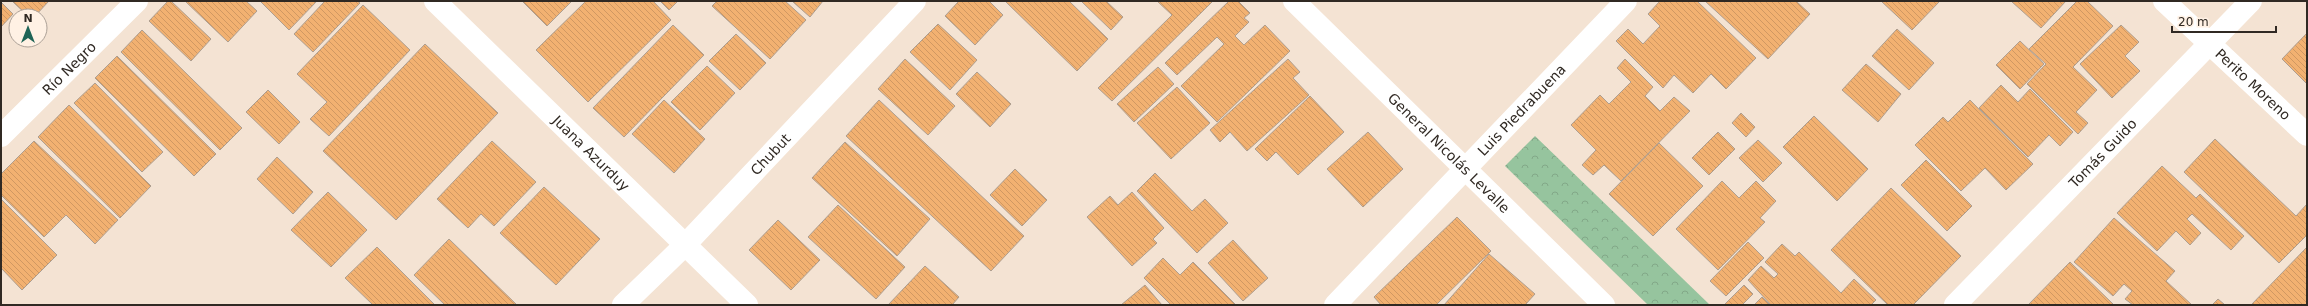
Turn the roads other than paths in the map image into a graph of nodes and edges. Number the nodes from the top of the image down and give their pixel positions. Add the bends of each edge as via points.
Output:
1 (137, 1) edge
2 (435, 1) edge
3 (914, 1) edge
4 (1294, 1) edge
5 (1626, 1) edge
6 (2164, 1) edge
7 (2251, 1) edge
8 (2209, 45) junction
9 (2307, 135) edge
10 (1, 136) edge
11 (1465, 167) junction
12 (685, 245) junction
13 (623, 305) edge
14 (747, 305) edge
15 (1335, 305) edge
16 (1604, 305) edge
17 (1955, 305) edge

1 - 10 street, Río Negro
2 - 12 street, Juana Azurduy
3 - 12 street, Chubut
4 - 11 street, General Nicolás Levalle
5 - 11 street, Luis Piedrabuena
6 - 8 street, Perito Moreno
7 - 8 street, Tomás Guido
8 - 9 street, Perito Moreno
8 - 17 street, Tomás Guido
11 - 15 street, Luis Piedrabuena
11 - 16 street, General Nicolás Levalle
12 - 13 street, Chubut
12 - 14 street, Juana Azurduy

